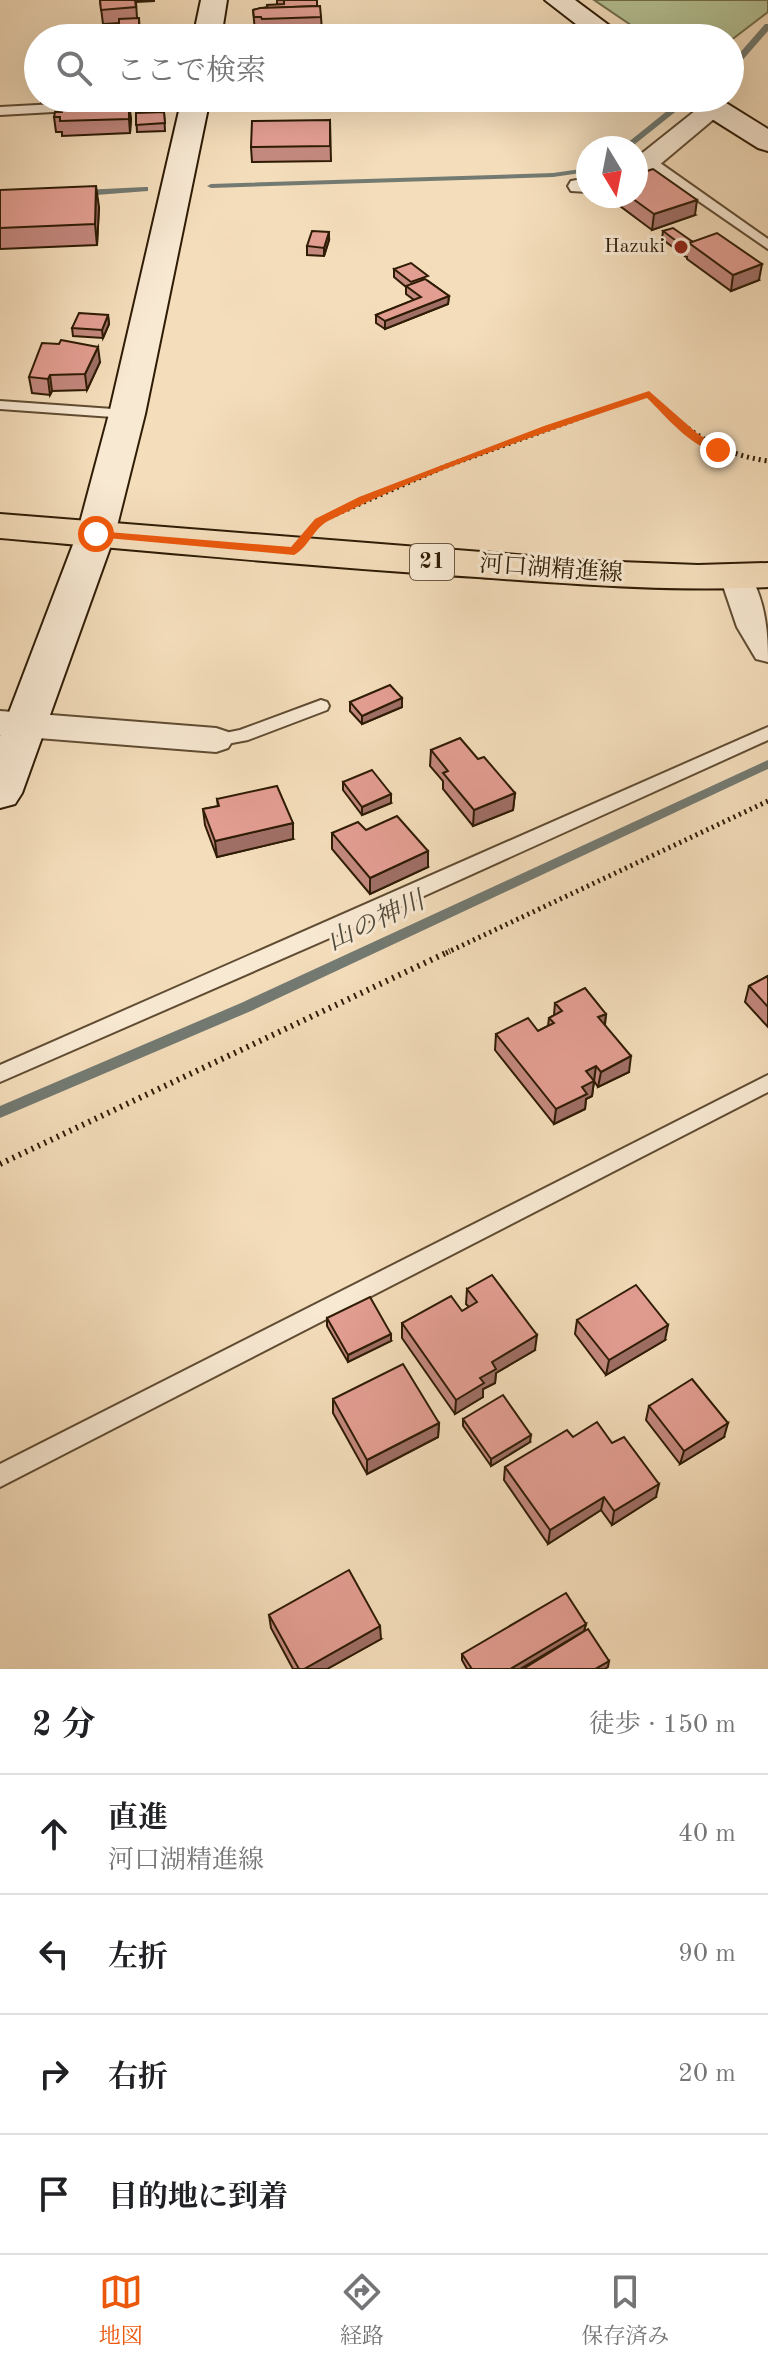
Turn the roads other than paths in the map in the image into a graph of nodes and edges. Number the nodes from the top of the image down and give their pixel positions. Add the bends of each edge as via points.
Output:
1 (214, 0) edge
2 (558, 0) edge
3 (210, 24) edge
4 (592, 24) edge
5 (24, 110) edge
6 (0, 111) edge
7 (192, 112) edge
8 (697, 112) edge
9 (720, 112) edge
10 (768, 142) edge
11 (648, 158) edge
12 (648, 168) edge
13 (768, 245) edge
14 (0, 405) edge
15 (127, 414) junction
16 (0, 526) edge
17 (96, 534) junction
18 (752, 576) edge
19 (768, 651) edge
20 (321, 706) dead end
21 (13, 724) edge
22 (768, 733) edge
23 (216, 740) joint
24 (0, 793) edge
25 (0, 1074) edge
26 (768, 1083) edge
27 (0, 1476) edge

1 - 3 street
2 - 4 street
5 - 6 lane
7 - 15 street
8 - 11 street
9 - 10 street
12 - 13 lane
14 - 15 lane
15 - 17 street
16 - 17 main road, 河口湖精進線 / 21
17 - 18 main road, 河口湖精進線 / 21 via 619,575
17 - 21 street
18 - 19 street via 753,627
20 - 23 lane via 242,736
21 - 23 street
21 - 24 street
22 - 25 lane
26 - 27 lane

